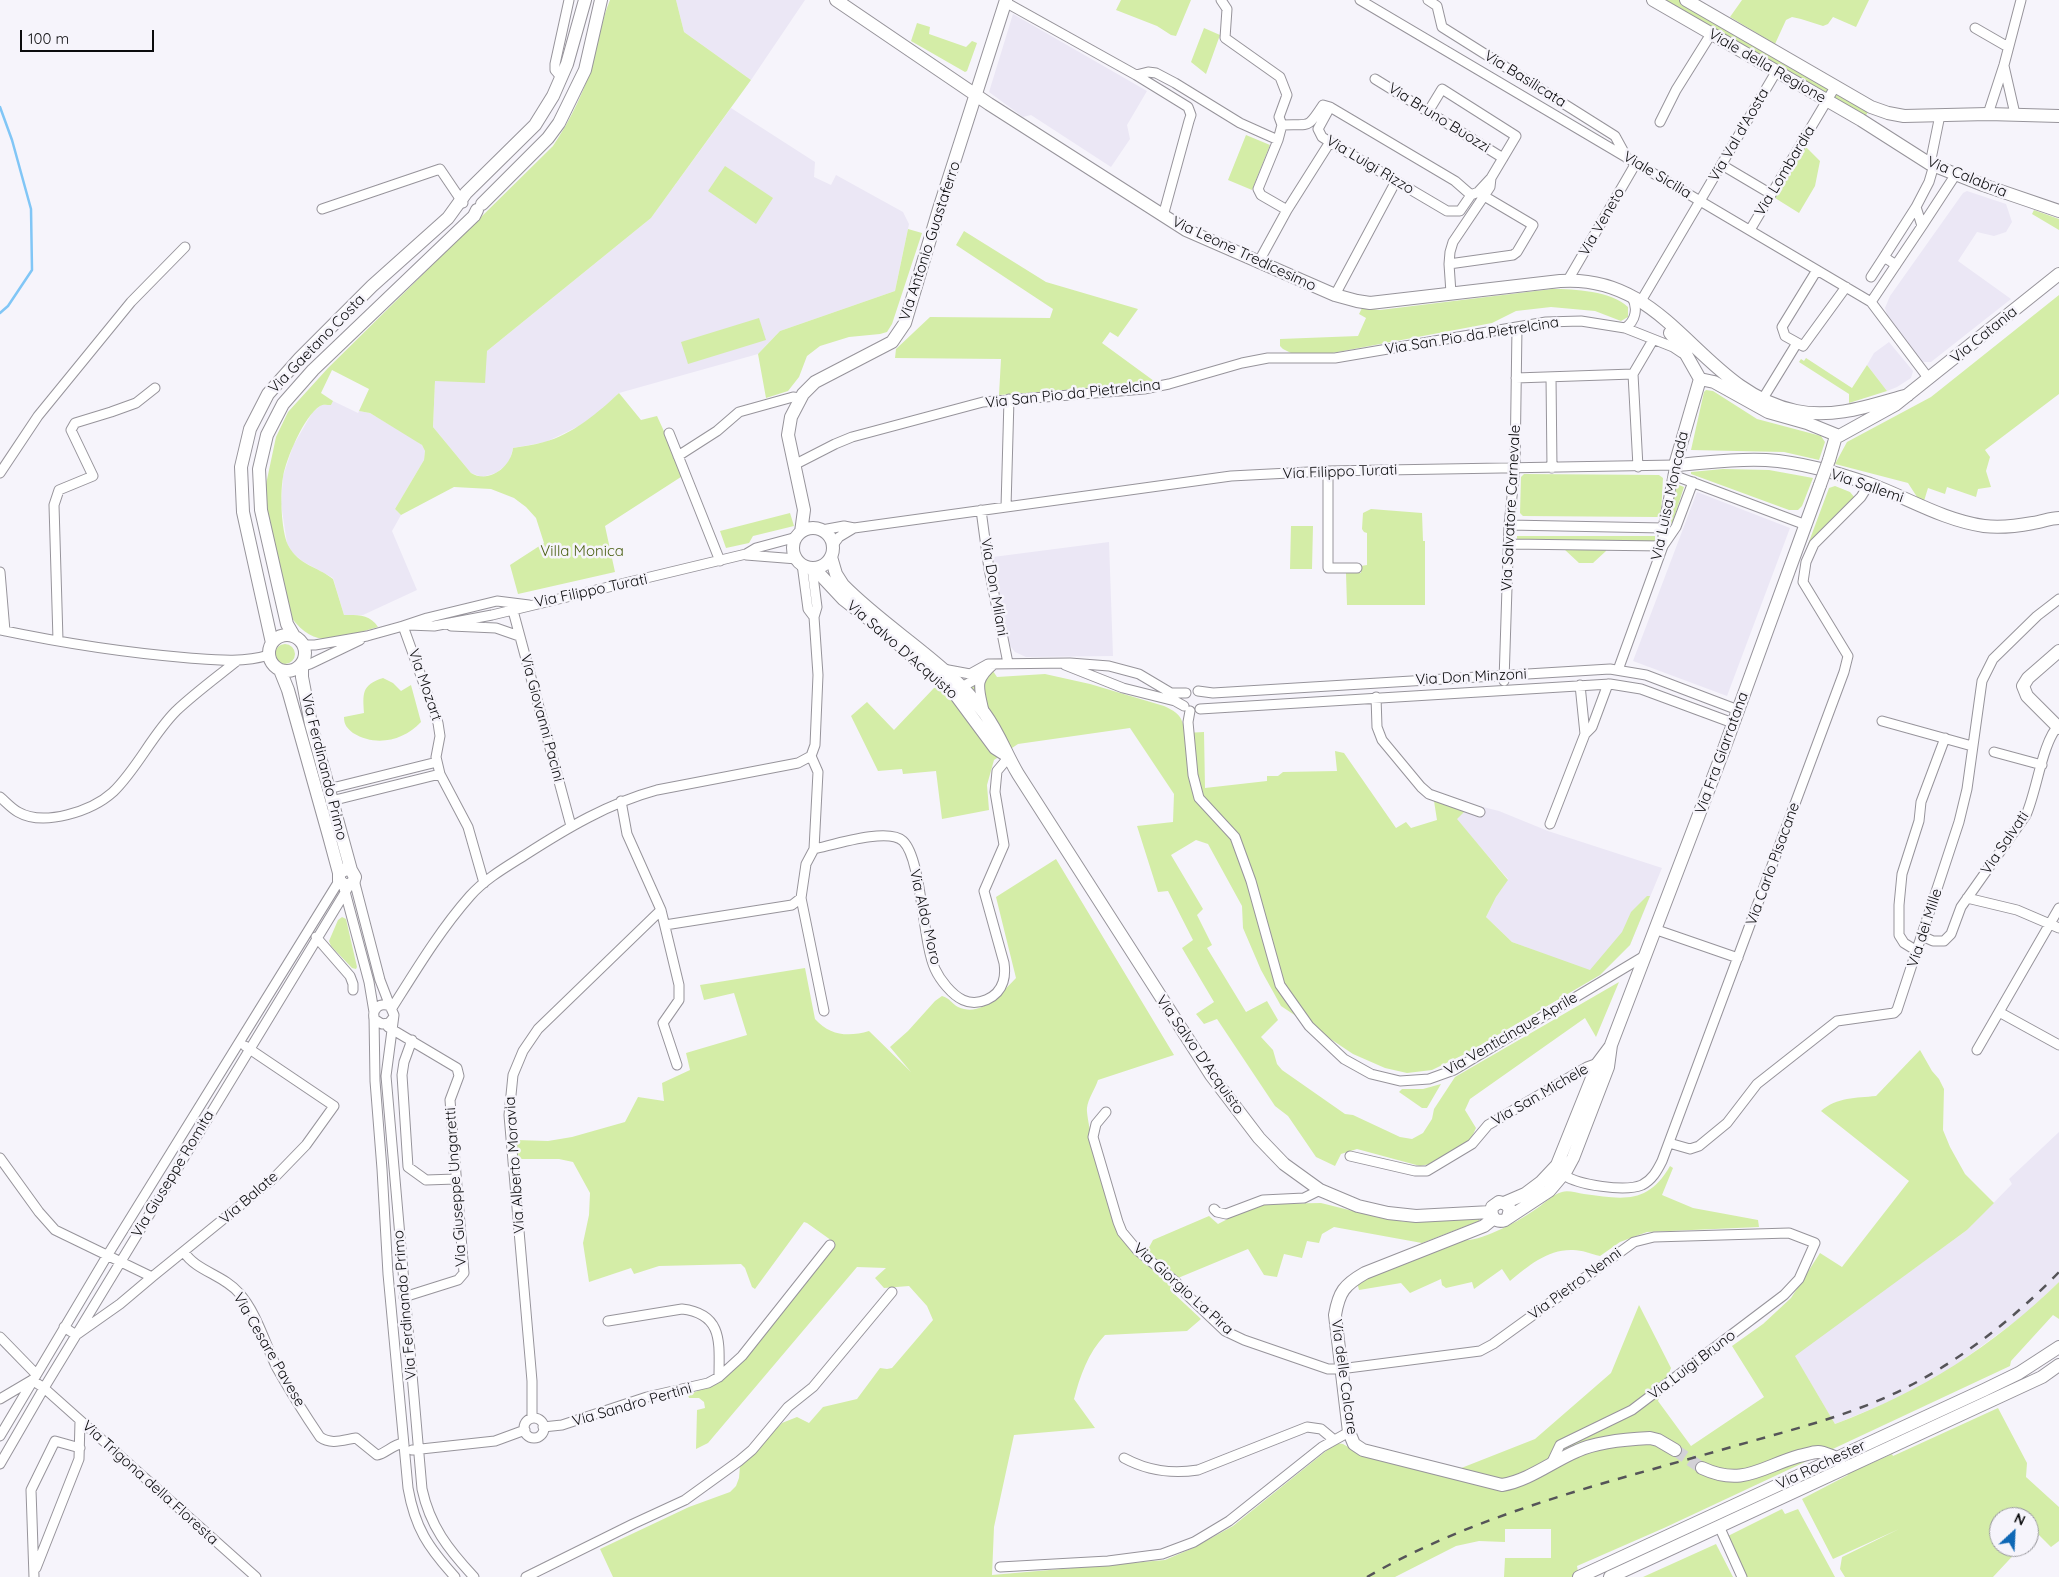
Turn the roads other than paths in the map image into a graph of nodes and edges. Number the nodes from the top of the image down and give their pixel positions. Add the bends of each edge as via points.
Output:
1 (569, 0) edge
2 (585, 0) edge
3 (601, 0) edge
4 (836, 0) edge
5 (1221, 0) edge
6 (1360, 0) edge
7 (1428, 0) edge
8 (1653, 0) edge
9 (1686, 0) edge
10 (2021, 0) edge
11 (1006, 1) edge
12 (1975, 28) dead end
13 (1711, 34) junction
14 (2008, 47) junction
15 (2004, 66) junction
16 (1776, 72) junction
17 (1136, 75) junction
18 (562, 77) junction
19 (1375, 79) dead end
20 (1835, 87) junction
21 (976, 94) junction
22 (1826, 101) junction
23 (1867, 105) junction
24 (1330, 107) junction
25 (1428, 112) junction
26 (1888, 113) junction
27 (1988, 114) junction
28 (2015, 114) junction
29 (1940, 116) junction
30 (2059, 116) edge
31 (1861, 120) junction
32 (1660, 122) dead end
33 (1282, 125) junction
34 (1878, 131) junction
35 (1278, 140) junction
36 (1330, 142) junction
37 (1503, 158) junction
38 (1627, 158) junction
39 (1636, 163) junction
40 (1722, 164) junction
41 (1932, 164) junction
42 (1956, 174) junction
43 (1492, 178) junction
44 (1396, 181) junction
45 (1771, 194) junction
46 (462, 195) junction
47 (1471, 195) junction
48 (1484, 196) junction
49 (1701, 201) junction
50 (479, 207) junction
51 (1916, 207) junction
52 (322, 209) dead end
53 (1288, 210) junction
54 (2059, 211) edge
55 (1163, 216) junction
56 (1922, 226) junction
57 (1750, 230) junction
58 (185, 247) dead end
59 (1884, 257) junction
60 (1258, 263) junction
61 (1449, 264) junction
62 (1896, 265) junction
63 (1817, 270) junction
64 (2059, 274) edge
65 (1871, 277) dead end
66 (1568, 280) junction
67 (1846, 287) junction
68 (1451, 293) junction
69 (1335, 295) junction
70 (1640, 301) junction
71 (1871, 302) junction
72 (1517, 327) junction
73 (1625, 328) junction
74 (1653, 340) junction
75 (1797, 343) junction
76 (1688, 358) junction
77 (1712, 364) junction
78 (1633, 374) junction
79 (1701, 376) junction
80 (1551, 377) junction
81 (1516, 378) junction
82 (1929, 379) junction
83 (155, 388) dead end
84 (1908, 395) junction
85 (801, 398) junction
86 (1008, 400) junction
87 (1762, 400) junction
88 (1839, 413) junction
89 (669, 433) dead end
90 (1838, 434) junction
91 (678, 456) junction
92 (794, 465) junction
93 (1638, 467) junction
94 (1515, 468) junction
95 (1552, 468) junction
96 (1674, 470) junction
97 (1328, 471) junction
98 (0, 473) edge
99 (1693, 482) junction
100 (1868, 484) junction
101 (1006, 507) junction
102 (804, 510) junction
103 (981, 510) junction
104 (2058, 517) edge
105 (1509, 525) junction
106 (1806, 525) junction
107 (854, 528) junction
108 (1663, 528) junction
109 (820, 529) junction
110 (799, 534) junction
111 (1508, 544) junction
112 (1663, 546) junction
113 (832, 551) junction
114 (746, 554) junction
115 (720, 561) junction
116 (806, 565) junction
117 (1357, 568) dead end
118 (0, 572) edge
119 (2059, 599) edge
120 (512, 606) junction
121 (406, 626) junction
122 (434, 626) junction
123 (3, 631) edge
124 (367, 636) junction
125 (520, 636) junction
126 (58, 640) junction
127 (298, 641) junction
128 (270, 649) junction
129 (2059, 651) edge
130 (238, 660) junction
131 (1008, 663) junction
132 (1061, 663) junction
133 (994, 664) junction
134 (294, 668) junction
135 (942, 669) junction
136 (1618, 670) junction
137 (970, 674) junction
138 (1504, 675) junction
139 (981, 676) junction
140 (1608, 684) junction
141 (1580, 685) junction
142 (1504, 690) junction
143 (958, 691) junction
144 (1198, 692) junction
145 (1186, 693) junction
146 (1376, 697) junction
147 (1187, 708) junction
148 (1200, 709) junction
149 (1738, 710) junction
150 (985, 714) junction
151 (1882, 721) dead end
152 (1733, 723) junction
153 (2058, 727) edge
154 (1585, 734) junction
155 (1945, 738) junction
156 (1972, 746) junction
157 (1994, 752) dead end
158 (811, 756) junction
159 (1007, 757) junction
160 (437, 762) junction
161 (2042, 765) junction
162 (440, 774) junction
163 (330, 795) junction
164 (0, 797) edge
165 (620, 801) junction
166 (1480, 812) dead end
167 (1550, 824) dead end
168 (571, 826) junction
169 (814, 849) junction
170 (346, 881) junction
171 (484, 883) junction
172 (801, 898) junction
173 (1967, 898) junction
174 (2059, 908) edge
175 (661, 910) junction
176 (351, 913) junction
177 (325, 922) junction
178 (665, 925) junction
179 (2050, 925) junction
180 (2059, 928) edge
181 (1656, 930) junction
182 (1922, 936) junction
183 (316, 937) junction
184 (296, 951) junction
185 (1918, 951) junction
186 (1647, 954) junction
187 (304, 957) junction
188 (1738, 958) junction
189 (352, 990) dead end
190 (824, 1011) dead end
191 (392, 1012) junction
192 (1999, 1012) junction
193 (374, 1014) junction
194 (382, 1024) junction
195 (392, 1029) junction
196 (409, 1039) junction
197 (239, 1041) junction
198 (1611, 1045) junction
199 (2059, 1045) edge
200 (249, 1048) junction
201 (1977, 1050) dead end
202 (1598, 1063) junction
203 (676, 1066) dead end
204 (213, 1084) junction
205 (223, 1091) junction
206 (1106, 1112) dead end
207 (1669, 1143) junction
208 (392, 1151) junction
209 (381, 1152) junction
210 (1350, 1156) dead end
211 (0, 1158) edge
212 (382, 1168) junction
213 (393, 1168) junction
214 (1564, 1175) junction
215 (456, 1179) junction
216 (1320, 1190) junction
217 (1504, 1203) junction
218 (1214, 1209) dead end
219 (1493, 1215) junction
220 (1508, 1217) junction
221 (1815, 1243) joint
222 (830, 1245) dead end
223 (184, 1252) junction
224 (107, 1256) junction
225 (120, 1262) junction
226 (402, 1272) junction
227 (388, 1274) junction
228 (152, 1277) junction
229 (892, 1292) dead end
230 (404, 1296) junction
231 (405, 1308) junction
232 (391, 1309) junction
233 (608, 1321) dead end
234 (64, 1327) junction
235 (76, 1335) junction
236 (0, 1337) edge
237 (2059, 1347) edge
238 (2059, 1365) edge
239 (1340, 1369) junction
240 (718, 1376) junction
241 (34, 1377) junction
242 (44, 1388) junction
243 (0, 1399) edge
244 (532, 1418) junction
245 (80, 1421) junction
246 (544, 1427) junction
247 (524, 1430) junction
248 (1349, 1432) junction
249 (0, 1436) edge
250 (416, 1436) junction
251 (1333, 1439) junction
252 (403, 1444) junction
253 (80, 1448) junction
254 (417, 1450) junction
255 (1675, 1450) tunnel mouth
256 (1124, 1458) dead end
257 (1840, 1463) junction
258 (0, 1464) edge
259 (1551, 1464) junction
260 (1702, 1468) tunnel mouth
261 (1719, 1526) junction
262 (1000, 1567) dead end
263 (34, 1575) edge
264 (251, 1575) edge
265 (455, 1577) edge
266 (474, 1577) edge
267 (526, 1577) edge
268 (1579, 1577) edge
269 (1610, 1577) edge
270 (1742, 1577) edge

1 - 18 street via 555,64
2 - 18 street, Via Gaetano Costa
3 - 50 street, Via Gaetano Costa via 584,70 559,123
4 - 21 street, Via Leone Tredicesimo
5 - 33 street via 1227,9 1225,38 1280,77 1287,95 1279,117
6 - 38 street, Viale Sicilia
7 - 38 street, Via Basilicata via 1437,6 1442,27 1615,136
8 - 13 street, Viale della Regione
9 - 20 street, Viale della Regione
10 - 14 street
11 - 17 street
11 - 21 street, Via Antonio Guastaferro
12 - 14 street
13 - 16 street, Viale della Regione
13 - 32 street
14 - 15 street
15 - 27 street
15 - 28 street
16 - 22 street, Viale della Regione
16 - 40 street, Via Val d'Aosta
17 - 35 street via 1156,73 1240,123
17 - 55 street via 1190,110
18 - 46 street, Via Gaetano Costa via 535,125
19 - 25 street, Via Bruno Buozzi
20 - 22 street, Via Lombardia
20 - 23 street, Viale della Regione
21 - 55 street, Via Leone Tredicesimo
21 - 85 street, Via Antonio Guastaferro via 906,323 892,342 821,377
22 - 31 street, Viale della Regione
22 - 45 street, Via Lombardia
23 - 26 street, Viale della Regione
23 - 31 street via 1867,114
24 - 33 street, Via Luigi Rizzo via 1323,104 1312,122
24 - 36 street, Via Luigi Rizzo via 1318,129
24 - 47 street via 1455,181
25 - 37 street, Via Bruno Buozzi
25 - 37 street via 1442,89 1516,136
26 - 29 street, Viale della Regione
26 - 34 street via 1877,120
27 - 28 street, Viale della Regione
27 - 29 street, Viale della Regione
28 - 30 street, Viale della Regione
29 - 41 street
31 - 34 street, Viale della Regione
33 - 35 street
34 - 41 street, Via Calabria
35 - 53 street via 1258,189 1261,195
36 - 44 street, Via Luigi Rizzo
36 - 53 street
37 - 43 street
38 - 39 street, Viale Sicilia
39 - 49 street, Viale Sicilia
39 - 66 street, Via Veneto
40 - 45 street
40 - 49 street, Via Val d'Aosta
41 - 42 street, Via Calabria
41 - 51 street via 1929,182
42 - 54 street, Via Calabria
42 - 56 street
43 - 47 street
43 - 48 street
44 - 47 street, Via Luigi Rizzo via 1447,211 1460,211
44 - 69 street
45 - 57 street, Via Lombardia
46 - 50 street via 467,209
46 - 50 street via 474,190 480,194
46 - 52 street via 440,169
46 - 128 street, Via Gaetano Costa via 448,218 372,286 300,358 268,394 250,429 241,466 242,512 268,619
48 - 61 street via 1453,242
48 - 61 street via 1533,225 1513,255
49 - 57 street, Viale Sicilia
49 - 70 street, Via Val d'Aosta
50 - 127 street, Via Gaetano Costa via 474,216 313,370 283,404 267,435 259,468 261,510 287,624
51 - 56 street
51 - 59 street
53 - 60 street
55 - 60 street, Via Leone Tredicesimo
56 - 62 street
57 - 63 street, Viale Sicilia
58 - 98 street via 131,302 38,416
59 - 62 street
59 - 65 street
60 - 69 street, Via Leone Tredicesimo
61 - 68 street
62 - 71 street
63 - 67 street, Viale Sicilia
63 - 75 street via 1782,327 1785,336
64 - 82 street, Via Catania
66 - 68 street, Via Leone Tredicesimo
66 - 70 street, Via Leone Tredicesimo via 1609,286
67 - 71 street, Viale Sicilia
67 - 75 street via 1803,346
68 - 69 street, Via Leone Tredicesimo via 1370,302
70 - 73 street via 1633,299 1632,322
70 - 76 street via 1678,341
70 - 77 street via 1668,321
71 - 82 street, Viale Sicilia
72 - 73 street, Via San Pio da Pietrelcina via 1581,321
72 - 81 street, Via Salvatore Carnevale
72 - 86 street, Via San Pio da Pietrelcina via 1335,358 1268,358 1144,388
73 - 74 street, Via San Pio da Pietrelcina
74 - 76 street, Via San Pio da Pietrelcina via 1673,347
74 - 78 street
75 - 87 street
76 - 79 street
77 - 79 street, Via Luisa Moncada via 1714,376
77 - 79 street via 1700,361
77 - 87 street via 1740,388
78 - 80 street
78 - 93 street
79 - 90 street via 1768,412
79 - 96 street, Via Luisa Moncada
80 - 81 street
80 - 95 street
81 - 94 street, Via Salvatore Carnevale
82 - 84 street, Via Catania
83 - 126 street via 136,403 75,423 71,430 92,476 59,490 54,505
84 - 88 street
84 - 90 street, Via Catania
85 - 91 street via 793,396 739,412 717,431
85 - 92 street, Via Antonio Guastaferro via 788,425
86 - 92 street, Via San Pio da Pietrelcina via 971,405 852,437
86 - 101 street
87 - 88 street via 1798,411
88 - 90 street, Via Fra Giarratana via 1827,421
88 - 90 street via 1851,421
89 - 91 street
90 - 106 street, Via Fra Giarratana, bridge
91 - 115 street
92 - 102 street, Via Antonio Guastaferro
93 - 95 street, Via Filippo Turati
93 - 96 street, Via Filippo Turati
94 - 95 street, Via Filippo Turati
94 - 97 street, Via Filippo Turati
94 - 105 street, Via Salvatore Carnevale
96 - 99 street
96 - 100 street, Via Sallemi via 1751,460 1780,461
96 - 108 street, Via Luisa Moncada
97 - 101 street, Via Filippo Turati via 1231,476
97 - 117 street via 1328,568
99 - 106 street
99 - 112 street via 1676,527
100 - 104 street, Via Sallemi via 1932,511 1985,526 2012,526
100 - 188 street, Via Carlo Pisacane via 1861,497 1814,544 1806,562 1803,582 1848,656
101 - 103 street, Via Filippo Turati
102 - 109 street
102 - 110 street
103 - 107 street, Via Filippo Turati
103 - 131 street, Via Don Milani
105 - 108 street
105 - 111 street, Via Salvatore Carnevale
106 - 149 street, Via Fra Giarratana
107 - 109 street, Via Filippo Turati
107 - 113 street via 839,537
108 - 112 street, Via Luisa Moncada
109 - 110 street via 806,529
109 - 113 street via 827,534
110 - 114 street
110 - 116 street via 794,548
111 - 112 street
111 - 138 street, Via Salvatore Carnevale
112 - 136 street, Via Luisa Moncada
113 - 116 street via 824,565
113 - 135 street, Via Salvo D'Acquisto via 836,574 843,586
114 - 115 street, Via Filippo Turati
114 - 116 street
115 - 120 street, Via Filippo Turati via 532,605
116 - 143 street, Via Salvo D'Acquisto via 843,599
116 - 158 street via 808,609 814,617 818,676 815,746
118 - 123 street
119 - 156 street, Via dei Mille via 1992,659 1982,681
120 - 121 street via 497,601
120 - 122 street
120 - 125 street, Via Giovanni Pacini
121 - 122 street
121 - 124 street
121 - 160 street, Via Mozart via 438,723
122 - 125 street via 496,628
123 - 126 street
124 - 127 street via 315,645
124 - 134 street
125 - 168 street, Via Giovanni Pacini
126 - 130 street via 153,655
127 - 128 street via 281,636
127 - 134 street via 304,657
128 - 130 street via 253,660
128 - 134 street via 274,666
129 - 153 street via 2028,678 2024,686 2027,696
130 - 164 street via 176,711 112,792 85,809 58,818 35,818 18,812
131 - 132 street, Via Don Minzoni
131 - 133 street, Via Don Minzoni
132 - 145 street, Via Don Minzoni via 1109,666 1139,674 1171,693
132 - 147 street, Via Don Minzoni via 1123,688 1175,701
133 - 137 street, Via Don Minzoni
133 - 139 street
134 - 163 street, Via Ferdinando Primo
134 - 170 street, Via Ferdinando Primo via 288,690
135 - 137 street
135 - 143 street, Via Salvo D'Acquisto
136 - 138 street, Via Don Minzoni
136 - 149 street, Via Don Minzoni via 1646,675
137 - 143 street
138 - 142 street, Via Salvatore Carnevale
138 - 144 street, Via Don Minzoni
139 - 143 street
139 - 150 street via 979,687
140 - 141 street, Via Don Minzoni
140 - 152 street, Via Don Minzoni via 1642,688
140 - 154 street via 1592,727
141 - 142 street, Via Don Minzoni
141 - 154 street
142 - 146 street, Via Don Minzoni
143 - 150 street, Via Salvo D'Acquisto
143 - 159 street, Via Salvo D'Acquisto via 995,748
144 - 145 street, Via Don Minzoni via 1191,690
144 - 148 street via 1204,701
145 - 147 street via 1183,699
146 - 148 street, Via Don Minzoni
146 - 166 street via 1377,727 1382,740 1421,787 1429,794
147 - 148 street, Via Don Minzoni
147 - 186 street, Via Venticinque Aprile via 1199,798 1235,837 1251,881 1280,985 1309,1026 1344,1059 1371,1074 1400,1080 1429,1079 1454,1070
149 - 152 street, Via Fra Giarratana
150 - 159 street, Via Salvo D'Acquisto via 1001,738
151 - 155 street
152 - 181 street, Via Fra Giarratana
153 - 161 street, Via Salvati via 2046,749
154 - 167 street
155 - 156 street
155 - 185 street via 1921,802 1915,838 1902,874 1898,904 1899,935 1904,943
156 - 182 street, Via dei Mille via 1959,822
157 - 161 street
158 - 165 street via 798,763 657,790
158 - 169 street via 818,772
159 - 169 street, Via Aldo Moro via 997,771 995,792 1004,845 984,891 1005,973 1000,989 986,1000 971,1003 963,1000 935,969 912,858 902,841 881,835
159 - 216 street, Via Salvo D'Acquisto via 1211,1076 1259,1138 1284,1164
160 - 162 street, Via Mozart
160 - 163 street
161 - 173 street, Via Salvati via 2026,815
162 - 163 street
162 - 171 street, Via Mozart via 468,827
163 - 170 street, Via Ferdinando Primo
165 - 168 street
165 - 175 street via 627,834
168 - 171 street
169 - 172 street via 806,864
170 - 176 street, Via Ferdinando Primo
170 - 177 street, Via Giuseppe Romita
170 - 184 street, Via Giuseppe Romita
170 - 191 street, Via Ferdinando Primo
171 - 191 street via 471,894 438,936
172 - 178 street via 792,905
172 - 190 street
173 - 179 street via 2017,910
173 - 182 street, Via Salvati via 1952,934 1944,941
174 - 179 street
175 - 178 street
175 - 244 street, Via Alberto Moravia via 547,1019 523,1051 513,1075 509,1115 532,1381
176 - 177 street via 341,904
176 - 193 street, Via Ferdinando Primo
177 - 183 street, Via Giuseppe Romita
178 - 203 street via 679,985 679,1000 663,1023
179 - 180 street
179 - 192 street
181 - 186 street, Via Fra Giarratana
181 - 188 street
182 - 185 street, Via dei Mille
183 - 187 street, Via Giuseppe Romita
183 - 189 street via 350,976
184 - 187 street
184 - 197 street, Via Giuseppe Romita
185 - 207 street, Via dei Mille via 1900,1006 1894,1013 1837,1021 1757,1084 1727,1123 1699,1146 1690,1149
186 - 198 street, Via Fra Giarratana
187 - 200 street, Via Giuseppe Romita
188 - 207 street, Via Carlo Pisacane
191 - 193 street via 380,1005
191 - 194 street via 389,1023
191 - 195 street, Via Ferdinando Primo
191 - 196 street via 399,1028
192 - 199 street
192 - 201 street
193 - 194 street via 376,1021
193 - 209 street, Via Ferdinando Primo
194 - 195 street
195 - 196 street
195 - 208 street, Via Ferdinando Primo via 386,1071
196 - 215 street, Via Giuseppe Ungaretti via 459,1072 450,1100
196 - 215 street via 402,1076 408,1167 426,1180
197 - 200 street
197 - 204 street, Via Giuseppe Romita
198 - 202 street, Via Fra Giarratana
198 - 214 street, Via Fra Giarratana via 1608,1067
200 - 205 street, Via Giuseppe Romita
200 - 223 street, Via Balate via 334,1106 306,1146 274,1178
202 - 210 street, Via San Michele via 1488,1124 1472,1144 1427,1171
202 - 217 street, Via Fra Giarratana via 1557,1165 1525,1194
204 - 205 street
204 - 224 street, Via Giuseppe Romita
205 - 225 street, Via Giuseppe Romita
206 - 239 street, Via Giorgio La Pira via 1096,1124 1093,1137 1118,1222 1133,1246 1176,1282 1225,1331 1322,1368
207 - 214 street, Via Carlo Pisacane via 1657,1171 1651,1179 1637,1186 1622,1188 1582,1182
208 - 209 street
208 - 213 street, Via Ferdinando Primo
209 - 212 street, Via Ferdinando Primo
211 - 224 street via 55,1230
212 - 213 street
212 - 227 street, Via Ferdinando Primo
213 - 226 street, Via Ferdinando Primo
214 - 220 street, Via Fra Giarratana via 1549,1191
215 - 230 street, Via Giuseppe Ungaretti via 464,1273 458,1280
216 - 218 street via 1304,1198 1262,1200 1226,1214
216 - 219 street, Via Salvo D'Acquisto via 1358,1206 1388,1213
217 - 219 street via 1495,1204
217 - 220 street via 1510,1209
219 - 220 street via 1501,1221
219 - 239 street, Via delle Calcare via 1484,1226 1364,1273 1343,1289 1335,1316
221 - 239 street, Via Pietro Nenni via 1789,1234 1654,1237 1634,1242 1480,1351
221 - 259 street, Via Luigi Bruno via 1799,1279 1784,1295 1632,1410 1560,1445
222 - 240 street, Via Sandro Pertini via 742,1356
223 - 228 street, Via Balate
223 - 252 street, Via Cesare Pavese via 240,1293 277,1368 320,1436 334,1442 356,1438 377,1454
224 - 225 street
224 - 234 street, Via Giuseppe Romita
225 - 228 street
225 - 235 street, Via Giuseppe Romita
226 - 227 street
226 - 230 street, Via Ferdinando Primo
227 - 232 street, Via Ferdinando Primo
228 - 235 street, Via Balate
229 - 267 street via 813,1387 788,1407 752,1450 704,1489
230 - 231 street, Via Ferdinando Primo
231 - 232 street
231 - 250 street, Via Ferdinando Primo
232 - 252 street, Via Ferdinando Primo
233 - 240 street via 682,1309 695,1311 705,1316 717,1332
234 - 235 street
234 - 241 street, Via Giuseppe Romita
235 - 242 street, Via Giuseppe Romita
236 - 241 street, Via Trigona della Floresta
237 - 257 street, Via Rochester via 2019,1373
238 - 257 street, Via Rochester via 2042,1377
239 - 248 street, Via delle Calcare
240 - 246 street, Via Sandro Pertini via 708,1383 646,1397 562,1425
241 - 242 street, Via Trigona della Floresta
241 - 243 street
241 - 249 street, Via Giuseppe Romita
242 - 245 street, Via Trigona della Floresta
242 - 258 street, Via Giuseppe Romita
244 - 246 street via 538,1419
244 - 247 street via 526,1421
245 - 253 street
245 - 264 street, Via Trigona della Floresta
246 - 247 street, Via Sandro Pertini via 537,1437 529,1436
247 - 254 street, Via Sandro Pertini via 495,1441
248 - 251 street
248 - 259 street, Via delle Calcare via 1354,1444 1363,1450 1494,1484 1509,1484
250 - 252 street
250 - 254 street, Via Ferdinando Primo
251 - 256 street via 1320,1428 1307,1427 1198,1470 1184,1472 1145,1468
251 - 262 street via 1229,1520 1194,1542 1162,1554 1108,1561
252 - 254 street, Via Sandro Pertini
252 - 265 street, Via Ferdinando Primo via 411,1508 428,1547
253 - 263 street via 79,1460
253 - 263 street via 55,1441 31,1490
254 - 266 street, Via Ferdinando Primo via 426,1508 433,1524 453,1554
255 - 259 street, Via delle Calcare via 1658,1440 1644,1438 1583,1448
257 - 260 street via 1819,1452 1748,1475 1729,1477
257 - 261 street, Via Rochester
257 - 268 street, Via Rochester
261 - 269 street, Via Rochester
261 - 270 street

